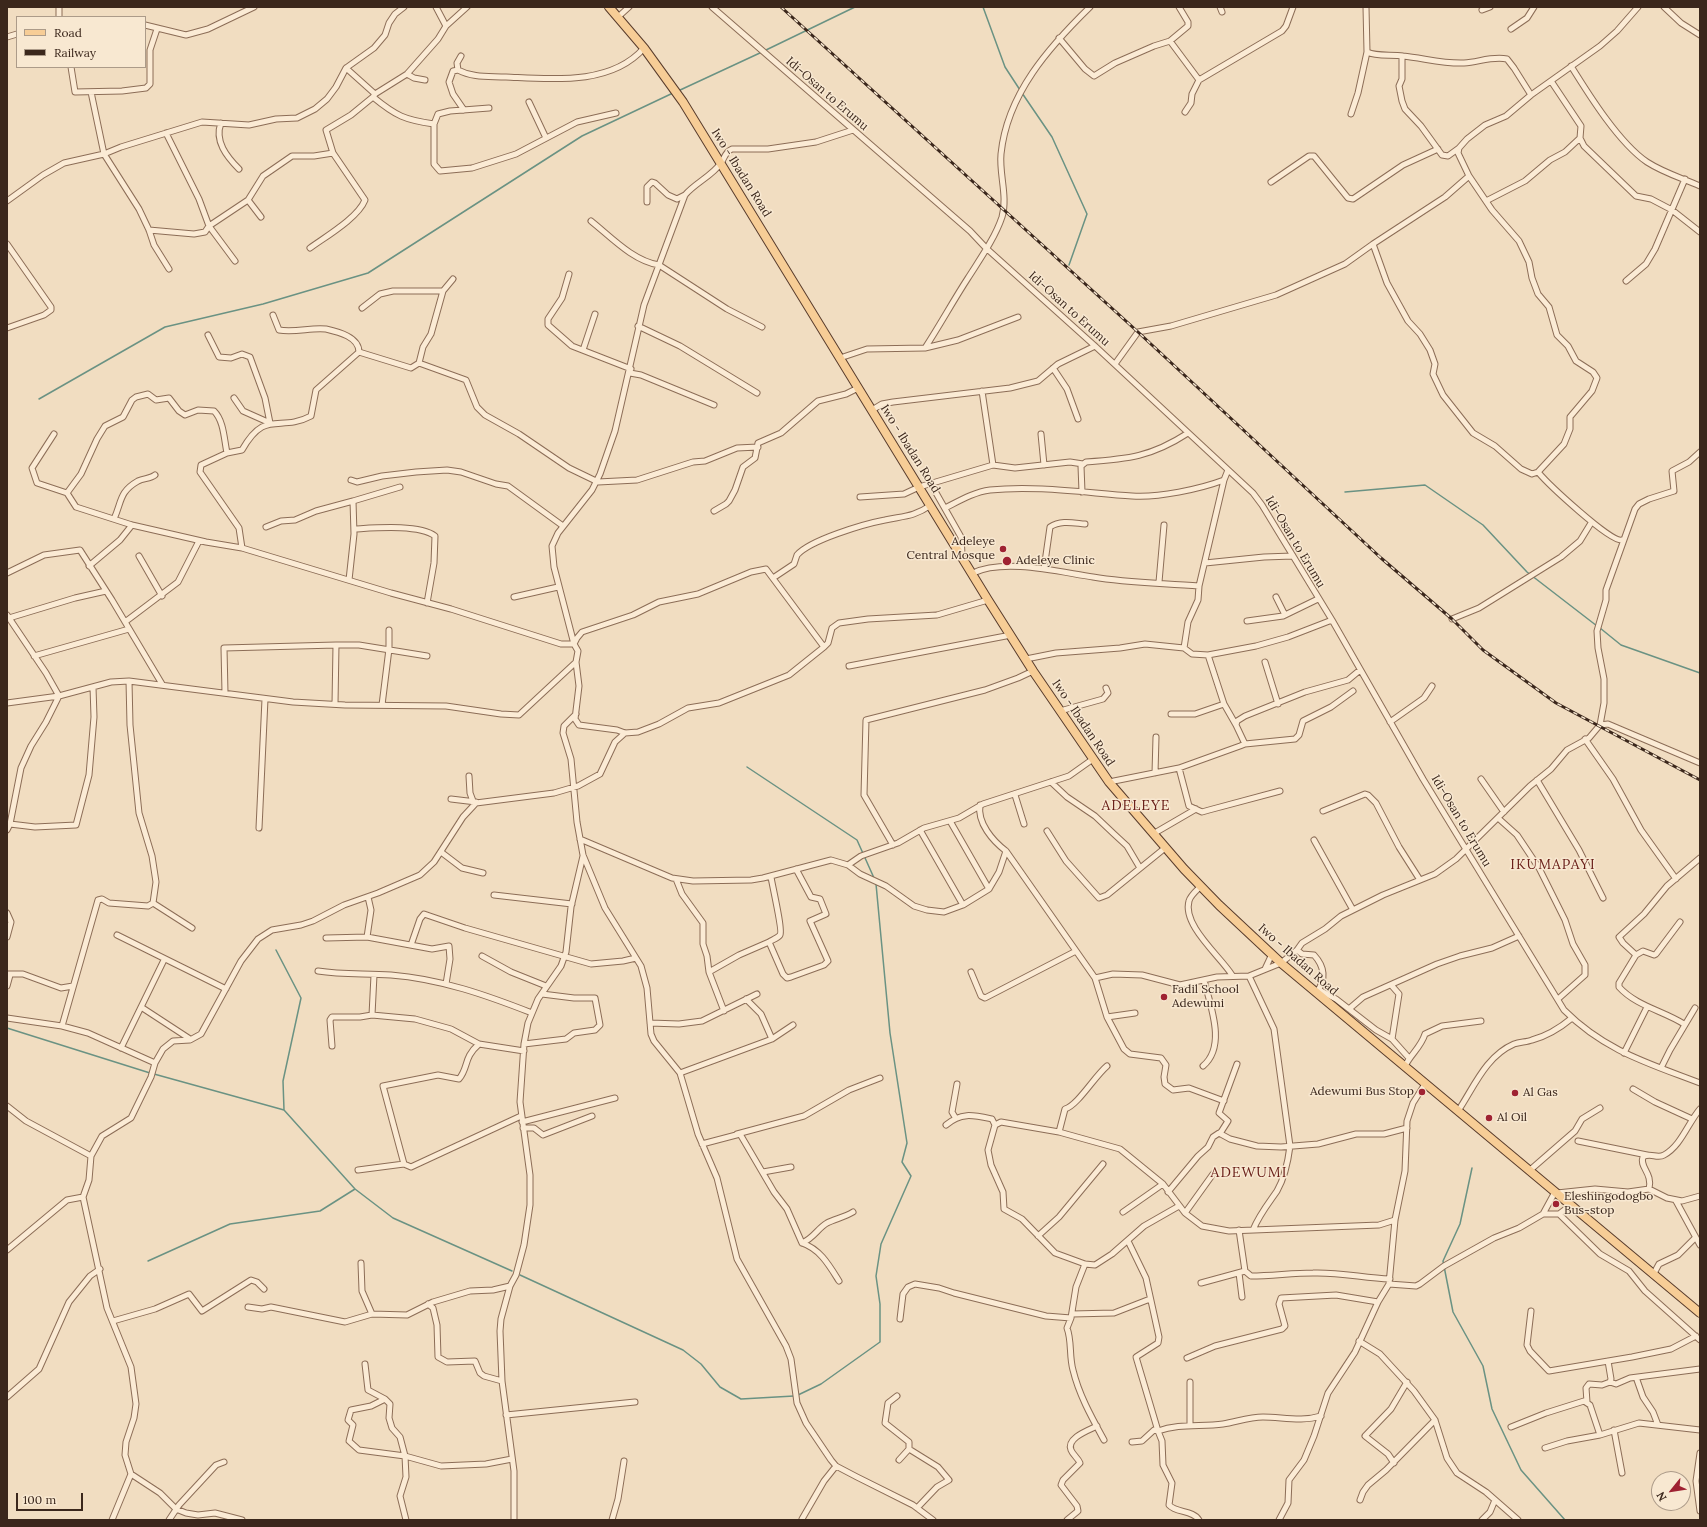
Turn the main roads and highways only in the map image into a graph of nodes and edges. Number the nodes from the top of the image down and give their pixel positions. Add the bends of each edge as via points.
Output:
1 (609, 7) edge
2 (1700, 1313) edge

1 - 2 main road, Iwo - Ibadan Road via 644,48 683,102 988,600 1109,782 1201,886 1281,963 1318,991 1425,1084

